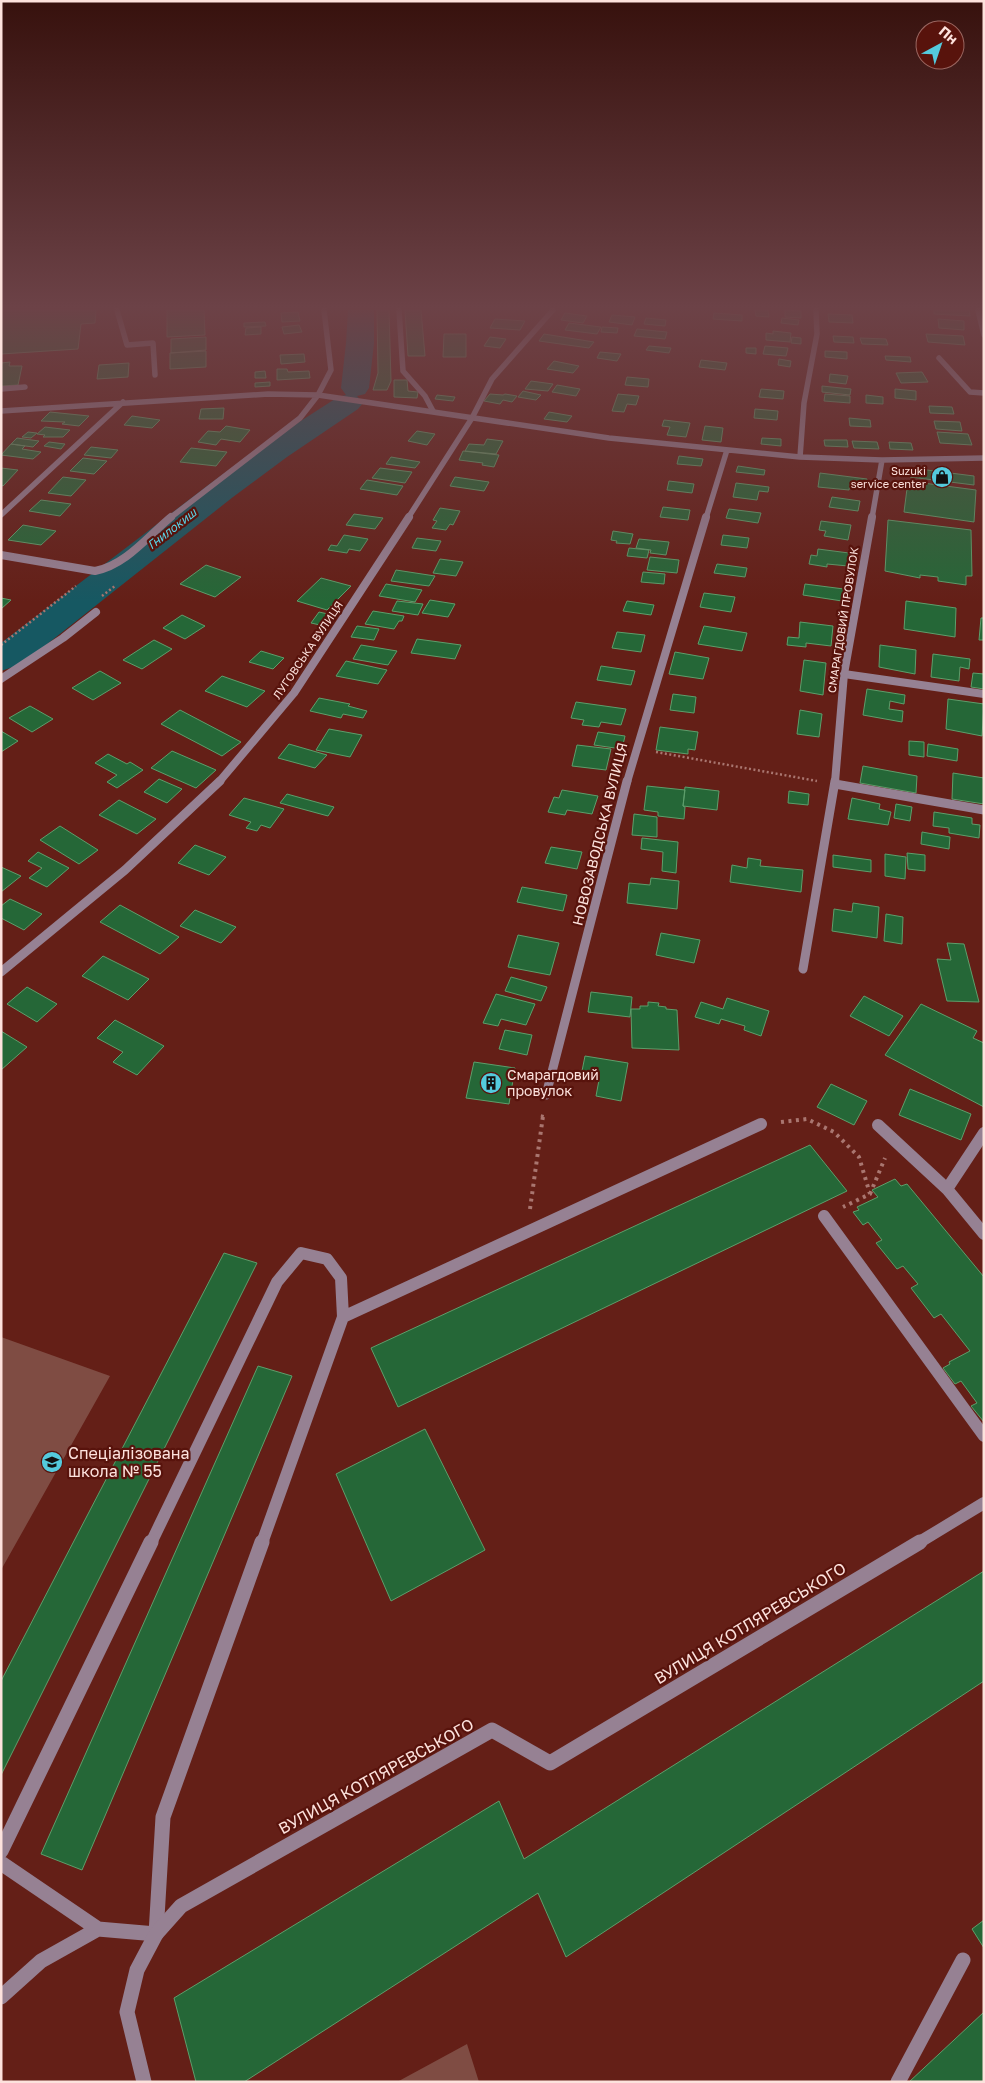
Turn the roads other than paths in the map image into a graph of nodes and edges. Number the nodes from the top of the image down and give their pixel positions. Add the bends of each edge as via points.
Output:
1 (52, 407) edge
2 (117, 407) edge
3 (309, 407) edge
4 (404, 407) edge
5 (431, 407) edge
6 (478, 407) edge
7 (804, 407) edge
8 (1, 411) edge
9 (433, 411) junction
10 (472, 418) junction
11 (726, 450) junction
12 (800, 457) junction
13 (984, 458) edge
14 (882, 460) junction
15 (1, 515) edge
16 (1, 555) edge
17 (96, 612) dead end
18 (844, 674) junction
19 (1, 679) edge
20 (984, 694) edge
21 (835, 784) junction
22 (984, 810) edge
23 (803, 970) dead end
24 (1, 972) edge
25 (546, 1095) road end
26 (761, 1124) road end
27 (878, 1125) dead end
28 (984, 1133) edge
29 (947, 1190) junction
30 (824, 1216) road end
31 (984, 1234) edge
32 (343, 1316) junction
33 (984, 1436) edge
34 (984, 1503) edge
35 (1, 1851) edge
36 (1, 1863) edge
37 (98, 1929) junction
38 (156, 1934) junction
39 (963, 1960) dead end
40 (1, 1997) edge
41 (144, 2082) edge
42 (898, 2082) edge

1 - 8 street
2 - 15 street
3 - 16 street via 300,418 113,565 95,571
4 - 9 street
5 - 9 street
6 - 10 street, ЛУГОВСЬКА ВУЛИЦЯ
7 - 12 street
9 - 10 street
10 - 11 street via 609,438
10 - 24 street, ЛУГОВСЬКА ВУЛИЦЯ via 294,693 248,750 211,791 125,870
11 - 12 street
11 - 25 street, НОВОЗАВОДСЬКА ВУЛИЦЯ via 636,748
12 - 14 street
13 - 14 street
14 - 18 street, СМАРАГДОВИЙ ПРОВУЛОК
17 - 19 street
18 - 20 street
18 - 21 street, СМАРАГДОВИЙ ПРОВУЛОК
21 - 22 street
21 - 23 street, СМАРАГДОВИЙ ПРОВУЛОК
26 - 32 street
27 - 29 street
28 - 29 street
29 - 31 street
30 - 33 street
32 - 35 street via 341,1278 327,1259 301,1253 277,1282
32 - 38 street via 163,1817
34 - 38 street, ВУЛИЦЯ КОТЛЯРЕВСЬКОГО via 550,1763 492,1730 181,1906
36 - 37 street
37 - 38 street
37 - 40 street via 40,1961
38 - 41 street, ВУЛИЦЯ КОТЛЯРЕВСЬКОГО via 137,1970 127,2012
39 - 42 street

